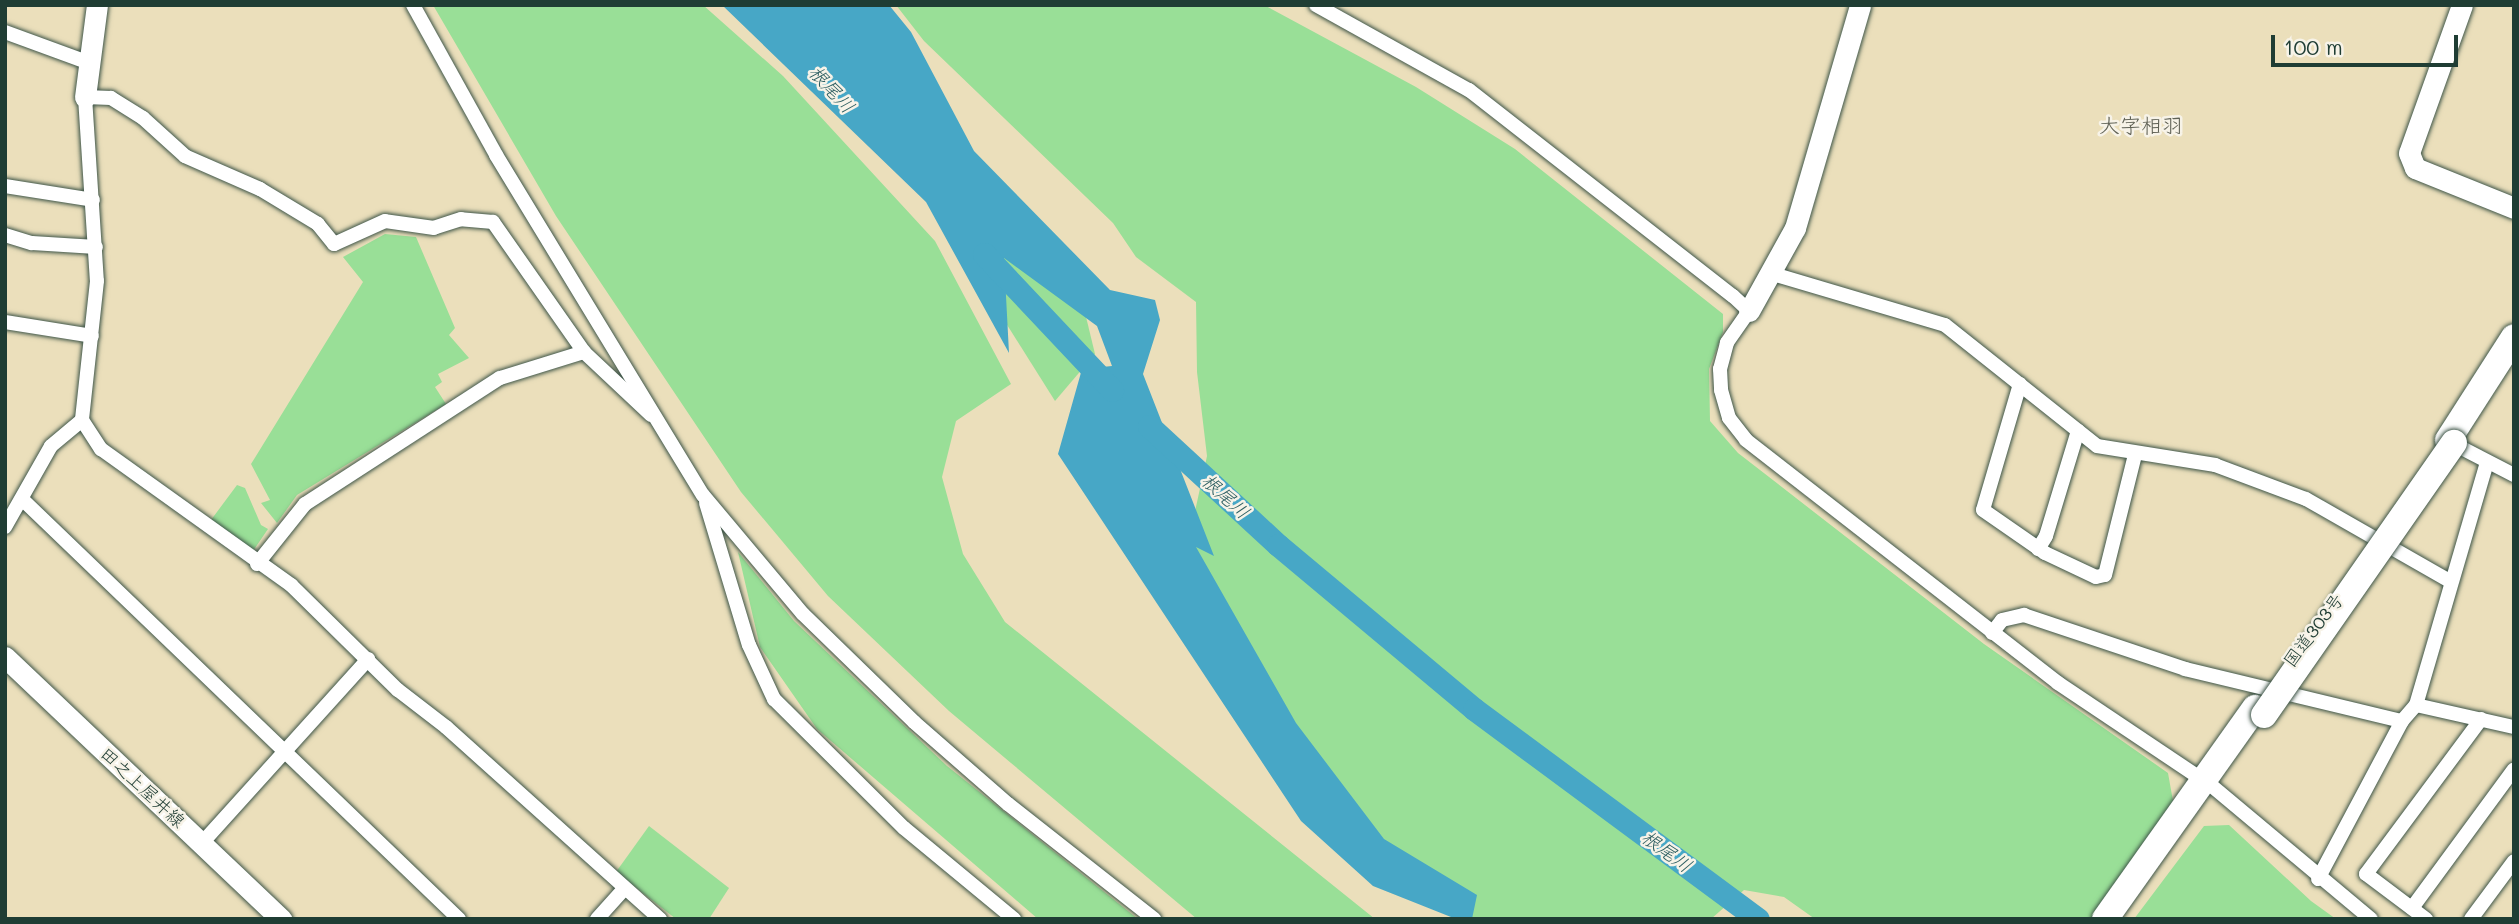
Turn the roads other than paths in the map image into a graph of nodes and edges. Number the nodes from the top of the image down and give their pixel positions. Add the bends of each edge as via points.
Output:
1 (97, 5) edge
2 (413, 5) edge
3 (1315, 5) edge
4 (1860, 5) edge
5 (2462, 5) edge
6 (5, 32) edge
7 (86, 62) junction
8 (85, 97) junction
9 (5, 186) edge
10 (93, 200) junction
11 (2514, 208) edge
12 (5, 235) edge
13 (96, 247) junction
14 (1773, 274) junction
15 (1749, 311) junction
16 (5, 322) edge
17 (92, 335) junction
18 (2514, 337) edge
19 (584, 352) junction
20 (2514, 358) edge
21 (2020, 384) junction
22 (651, 415) junction
23 (82, 420) junction
24 (2078, 431) junction
25 (2451, 442) junction
26 (2135, 455) junction
27 (2487, 462) junction
28 (2514, 475) edge
29 (703, 495) junction
30 (23, 500) junction
31 (5, 527) edge
32 (2038, 549) junction
33 (257, 564) junction
34 (2450, 580) junction
35 (1992, 633) junction
36 (5, 657) edge
37 (368, 659) junction
38 (2416, 705) junction
39 (2481, 719) junction
40 (2402, 721) junction
41 (2514, 727) edge
42 (285, 751) junction
43 (2514, 769) edge
44 (2200, 794) junction
45 (202, 843) junction
46 (2514, 861) edge
47 (2318, 879) junction
48 (623, 890) junction
49 (2412, 908) junction
50 (1004, 916) edge
51 (281, 919) edge
52 (459, 919) edge
53 (597, 919) edge
54 (660, 919) edge
55 (1154, 919) edge
56 (2105, 919) edge
57 (2120, 919) edge
58 (2371, 919) edge
59 (2426, 919) edge
60 (2471, 919) edge

1 - 7 street
2 - 22 street
3 - 15 street via 1469,90 1518,124
4 - 14 street via 1808,191
5 - 11 street via 2409,153 2415,169
6 - 7 street
7 - 8 street
8 - 10 street
8 - 19 street via 111,98 143,118 185,156 260,189 318,224 334,244 385,221 434,228 461,219 492,222
9 - 10 street
10 - 13 street
12 - 13 street via 32,243
13 - 17 street
14 - 15 street
14 - 21 street via 1945,325
15 - 35 street via 1727,344 1720,369 1729,418 1746,440
16 - 17 street
17 - 23 street
18 - 25 highway, 国道303号
19 - 22 street
19 - 33 street via 500,378 305,504
20 - 25 highway, 国道303号
21 - 24 street
21 - 32 street via 1983,510
22 - 29 street
23 - 30 street via 51,446
23 - 33 street via 102,449
24 - 26 street via 2097,446
24 - 32 street
25 - 27 street
25 - 44 highway, 国道303号
26 - 32 street via 2105,575 2096,577
26 - 34 street via 2178,456 2215,465 2306,499
27 - 28 street
27 - 34 street
29 - 50 street via 749,645 774,699 904,828
29 - 55 street via 803,614 914,722 1008,804
30 - 31 street
30 - 42 street
33 - 37 street via 291,585
34 - 38 street
35 - 40 street via 2002,620 2024,615 2185,669
35 - 44 street
36 - 45 street, 田之上屋井線
37 - 42 street
37 - 48 street
38 - 39 street
38 - 40 street
39 - 41 street
39 - 49 street via 2366,874
40 - 47 street
42 - 45 street
42 - 52 street
43 - 49 street
44 - 47 street
44 - 56 highway, 国道303号
44 - 57 highway, 国道303号
45 - 51 street, 田之上屋井線
46 - 60 street
47 - 58 street
48 - 53 street
48 - 54 street
49 - 59 street

